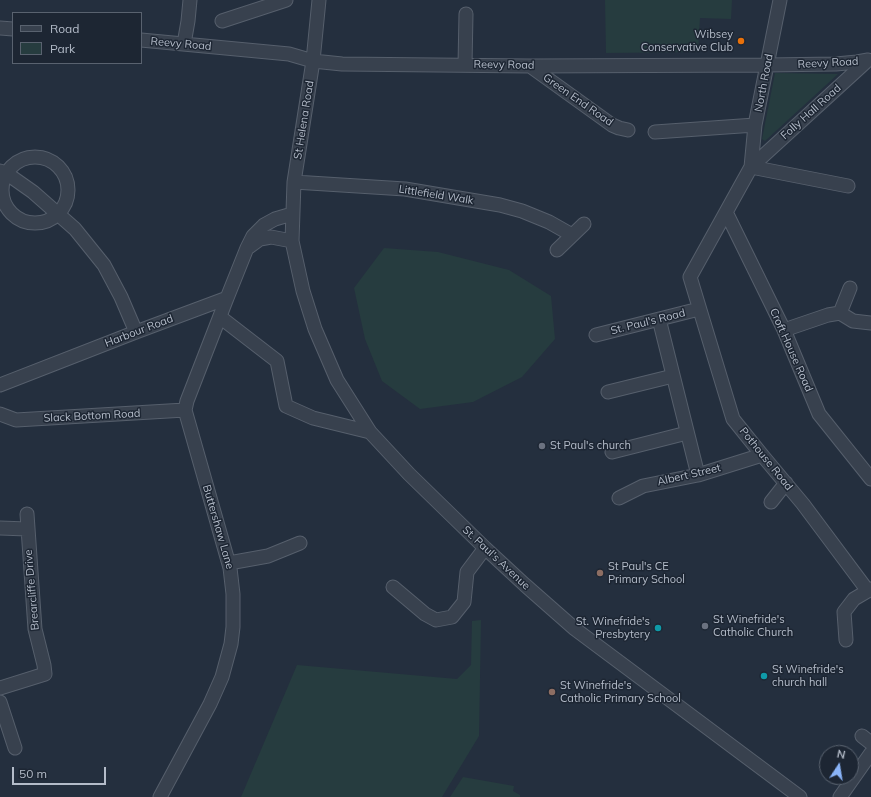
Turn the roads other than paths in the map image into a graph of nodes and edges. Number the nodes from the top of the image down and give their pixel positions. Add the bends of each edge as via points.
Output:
1 (190, 0) edge
2 (286, 0) edge
3 (319, 0) edge
4 (780, 0) edge
5 (466, 14) dead end
6 (222, 21) dead end
7 (0, 28) edge
8 (12, 29) edge
9 (142, 40) edge
10 (184, 44) junction
11 (869, 59) edge
12 (314, 61) junction
13 (465, 65) junction
14 (767, 65) junction
15 (530, 66) junction
16 (755, 125) junction
17 (628, 130) dead end
18 (655, 132) dead end
19 (751, 166) junction
20 (3, 172) edge
21 (294, 182) junction
22 (848, 186) dead end
23 (726, 212) junction
24 (58, 214) junction
25 (292, 214) junction
26 (584, 224) dead end
27 (572, 236) junction
28 (292, 241) junction
29 (247, 248) junction
30 (557, 250) dead end
31 (850, 288) dead end
32 (227, 298) junction
33 (699, 309) junction
34 (840, 313) junction
35 (220, 316) junction
36 (659, 319) junction
37 (871, 323) edge
38 (784, 330) junction
39 (136, 332) junction
40 (596, 335) dead end
41 (673, 376) junction
42 (0, 385) edge
43 (608, 392) dead end
44 (185, 410) junction
45 (0, 414) edge
46 (370, 432) junction
47 (687, 433) junction
48 (612, 452) dead end
49 (762, 455) junction
50 (698, 475) junction
51 (871, 479) edge
52 (786, 484) junction
53 (619, 498) dead end
54 (771, 502) dead end
55 (27, 514) dead end
56 (0, 528) edge
57 (27, 529) junction
58 (300, 543) dead end
59 (485, 548) junction
60 (229, 563) junction
61 (393, 587) dead end
62 (869, 590) edge
63 (846, 640) dead end
64 (0, 688) edge
65 (0, 702) edge
66 (15, 748) dead end
67 (871, 753) edge
68 (160, 797) edge
69 (800, 797) edge
70 (840, 797) edge

1 - 10 street
2 - 6 street
3 - 12 street, St Helena Road
4 - 14 street, North Road
5 - 13 street
7 - 8 street
9 - 10 street, Reevy Road
10 - 12 street, Reevy Road via 289,54
11 - 14 street, Reevy Road via 836,64
11 - 19 street, Folly Hall Road
12 - 13 street, Reevy Road via 342,64
12 - 21 street, St Helena Road
13 - 15 street, Reevy Road
14 - 15 street, Reevy Road
14 - 16 street, North Road
15 - 17 street, Green End Road via 612,125
16 - 18 street
16 - 19 street, North Road
19 - 22 street
19 - 23 street, Folly Hall Road
20 - 24 street via 33,192
20 - 24 street via 1,193 4,203 18,219 38,223
20 - 24 street via 23,158 35,156 46,158 56,164 68,183 68,194
21 - 25 street, St Helena Road
21 - 27 street, Littlefield Walk via 405,189 500,205 549,222
23 - 33 street, Folly Hall Road via 690,277
23 - 38 street, Croft House Road
24 - 39 street via 75,229 104,265
25 - 28 street, St Helena Road
25 - 29 street via 264,225 253,236
26 - 27 street
27 - 30 street
28 - 29 street via 271,237 260,239
28 - 46 street, St. Paul's Avenue via 303,292 315,328 337,380
29 - 32 street
31 - 34 street
32 - 35 street
32 - 39 street, Harbour Road
33 - 36 street, St. Paul's Road
33 - 49 street, Pothouse Road via 733,419
34 - 37 street via 854,321
34 - 38 street
35 - 44 street
35 - 46 street via 277,362 286,406 313,418
36 - 40 street, St. Paul's Road
36 - 41 street
38 - 51 street, Croft House Road via 819,414
39 - 42 street, Harbour Road
41 - 43 street
41 - 47 street
44 - 45 street, Slack Bottom Road via 16,420
44 - 60 street, Buttershaw Lane
46 - 59 street, St. Paul's Avenue
47 - 48 street
47 - 50 street
49 - 50 street, Albert Street
49 - 52 street, Pothouse Road
50 - 53 street, Albert Street via 643,486
52 - 54 street
52 - 62 street, Pothouse Road
55 - 57 street, Brearcliffe Drive
56 - 57 street
57 - 64 street, Brearcliffe Drive via 34,628 45,674
58 - 60 street via 268,556
59 - 61 street via 467,572 464,602 452,617 436,620
59 - 69 street, St. Paul's Avenue via 575,629
60 - 68 street, Buttershaw Lane via 233,594 233,627 222,677
62 - 63 street via 854,599 844,612
65 - 66 street
67 - 70 street

